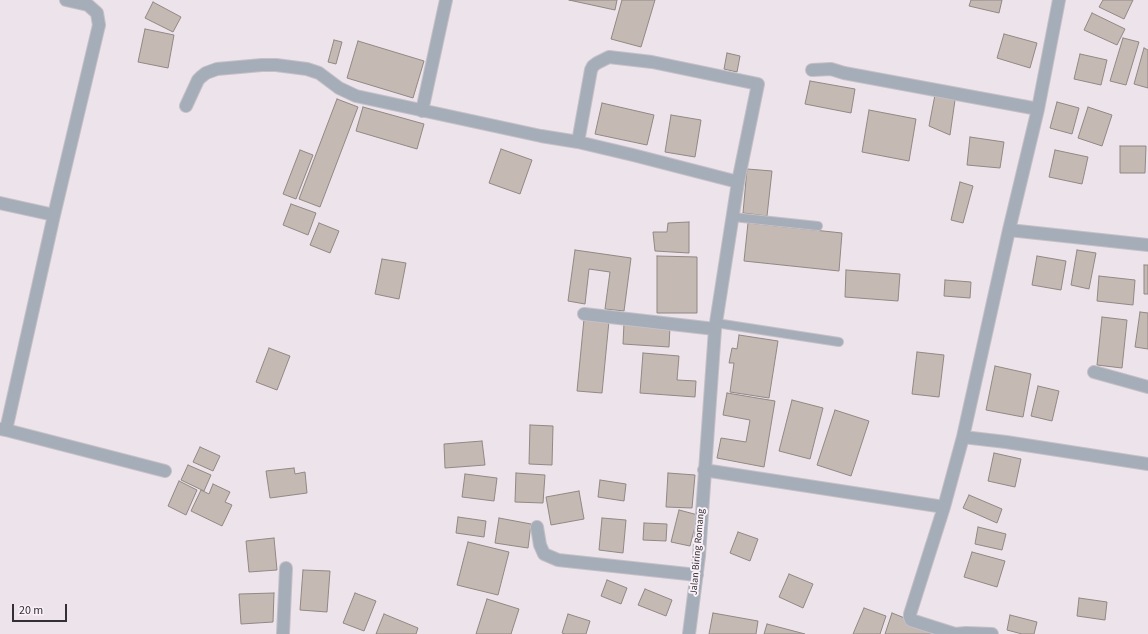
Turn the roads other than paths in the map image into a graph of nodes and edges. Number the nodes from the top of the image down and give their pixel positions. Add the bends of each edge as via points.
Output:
1 (66, 0) edge
2 (446, 0) edge
3 (1059, 0) edge
4 (812, 70) dead end
5 (186, 106) dead end
6 (1038, 109) junction
7 (422, 111) junction
8 (578, 142) junction
9 (738, 182) junction
10 (0, 203) edge
11 (54, 215) junction
12 (733, 217) junction
13 (818, 226) dead end
14 (1009, 230) junction
15 (1148, 245) edge
16 (584, 314) dead end
17 (716, 326) junction
18 (839, 342) dead end
19 (1094, 372) dead end
20 (1148, 387) edge
21 (3, 429) edge
22 (963, 437) junction
23 (1148, 464) edge
24 (704, 470) junction
25 (165, 471) dead end
26 (944, 507) junction
27 (537, 527) dead end
28 (286, 568) dead end
29 (697, 575) junction
30 (283, 634) edge
31 (689, 634) edge
32 (955, 634) edge
33 (992, 634) edge

1 - 11 street via 88,5 97,12 99,25
2 - 7 street
3 - 6 street
4 - 6 street via 831,69
5 - 7 street via 198,80 206,73 217,69 276,65 307,69 319,73 351,94
6 - 14 street
7 - 8 street
8 - 9 street
8 - 9 street, Jalan Biring Romang via 591,70 597,63 609,57 652,62 758,84
9 - 12 street, Jalan Biring Romang
10 - 11 street
11 - 21 street
12 - 13 lane
12 - 17 street, Jalan Biring Romang
14 - 15 street
14 - 22 street
16 - 17 street
17 - 18 lane
17 - 24 street, Jalan Biring Romang
19 - 20 street
21 - 25 street
22 - 23 street
22 - 26 street
24 - 26 street
24 - 29 street, Jalan Biring Romang
26 - 32 street via 910,617 911,620
27 - 29 street via 544,554 558,560
28 - 30 street
29 - 31 street, Jalan Biring Romang
32 - 33 street

